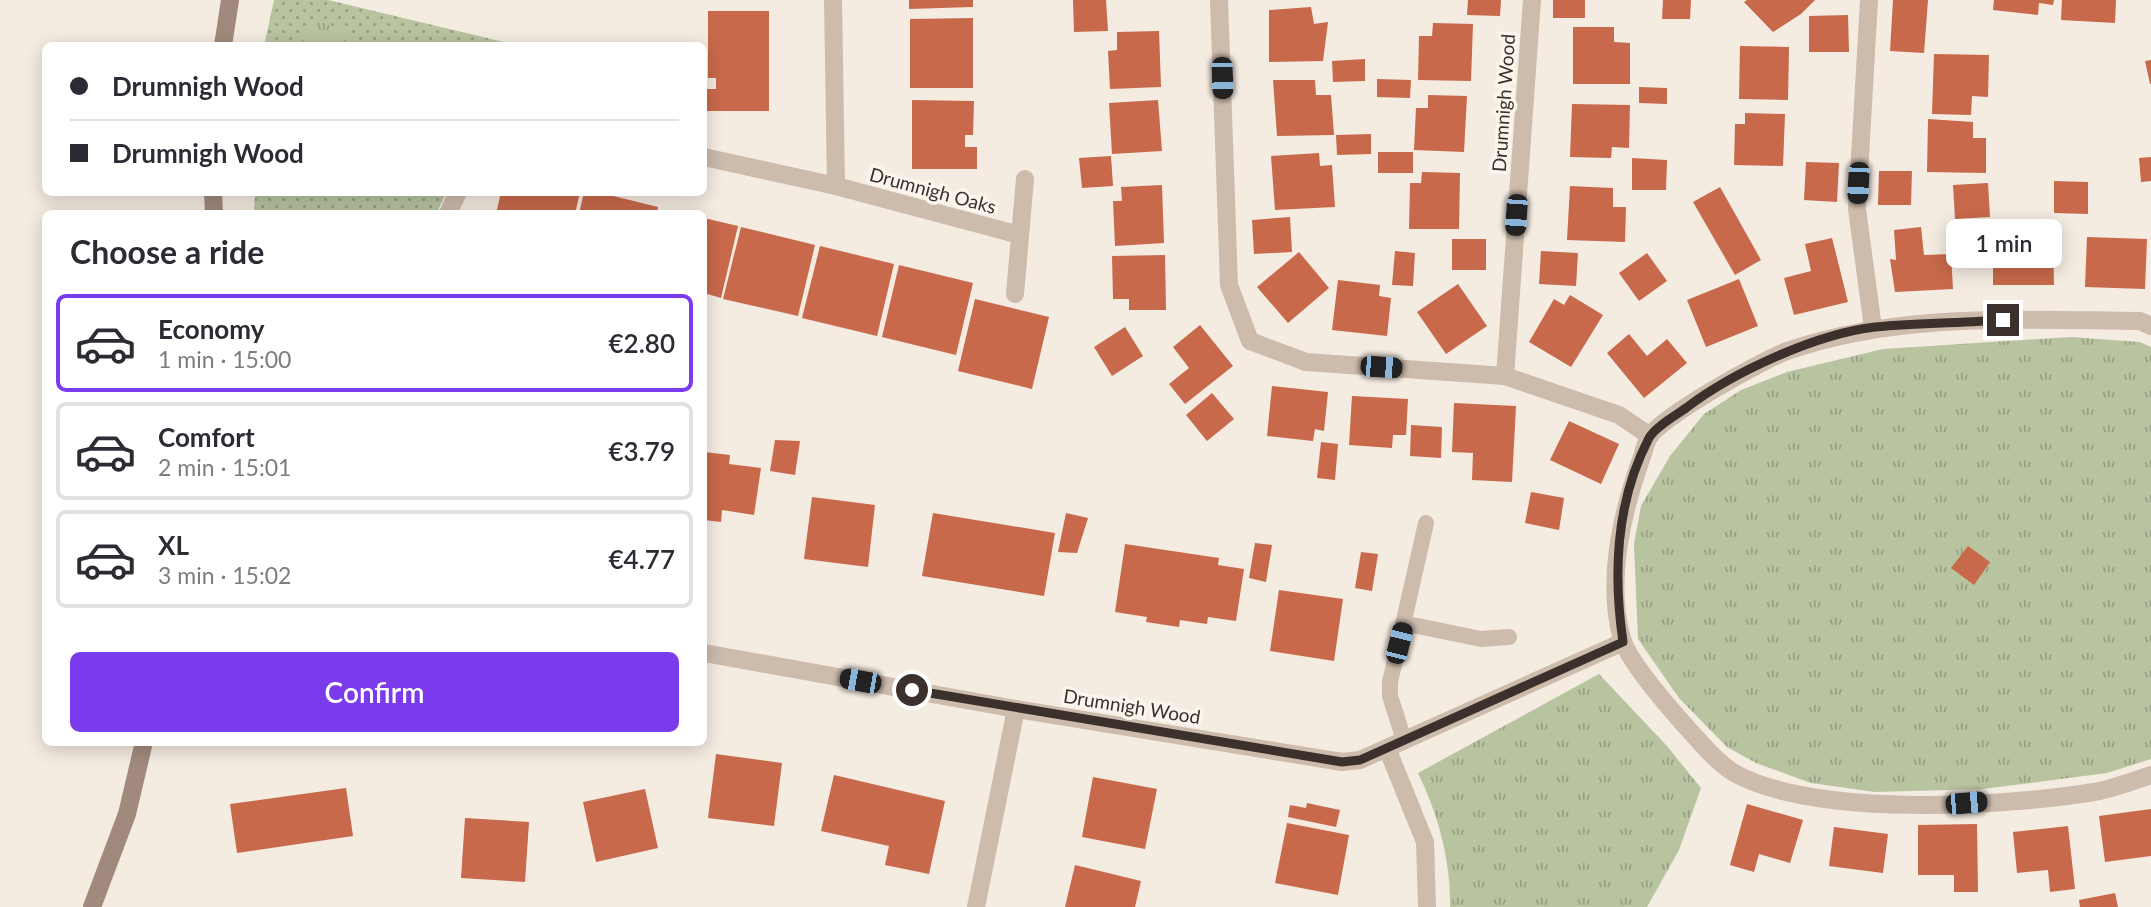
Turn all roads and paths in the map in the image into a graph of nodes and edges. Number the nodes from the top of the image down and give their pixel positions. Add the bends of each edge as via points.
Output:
1 (230, 0) edge
2 (834, 0) edge
3 (1219, 0) edge
4 (1532, 0) edge
5 (1869, 0) edge
6 (224, 42) edge
7 (707, 158) edge
8 (1025, 179) dead end
9 (836, 186) junction
10 (1020, 235) junction
11 (1015, 294) dead end
12 (2151, 326) edge
13 (1873, 328) junction
14 (1504, 376) junction
15 (1650, 436) junction
16 (1426, 523) dead end
17 (1404, 623) junction
18 (1508, 637) dead end
19 (1623, 642) junction
20 (707, 654) edge
21 (1016, 709) junction
22 (1405, 740) junction
23 (143, 746) edge
24 (1387, 748) junction
25 (2151, 775) edge
26 (92, 907) edge
27 (976, 907) edge
28 (1427, 907) edge

1 - 6 main road
2 - 9 street
3 - 14 street via 1229,285 1250,341 1306,362
4 - 14 street, Drumnigh Wood
5 - 13 street via 1857,209
7 - 9 street, Drumnigh Oaks
8 - 10 street, Drumnigh Oaks
9 - 10 street, Drumnigh Oaks
10 - 11 street, Drumnigh Oaks
12 - 13 street via 2140,321 2003,320
13 - 15 street via 1787,351 1699,398
14 - 15 street via 1619,415
15 - 19 street via 1619,535 1616,592
16 - 17 lane
17 - 18 lane via 1481,639
17 - 22 lane via 1390,696
19 - 22 street, Drumnigh Wood
19 - 25 street via 1669,708 1736,775 1790,794 1851,803 1966,803 2096,792
20 - 21 street, Drumnigh Wood
21 - 24 street, Drumnigh Wood via 1342,762
21 - 27 street
22 - 24 street, Drumnigh Wood
23 - 26 main road via 127,814
24 - 28 street via 1425,842

